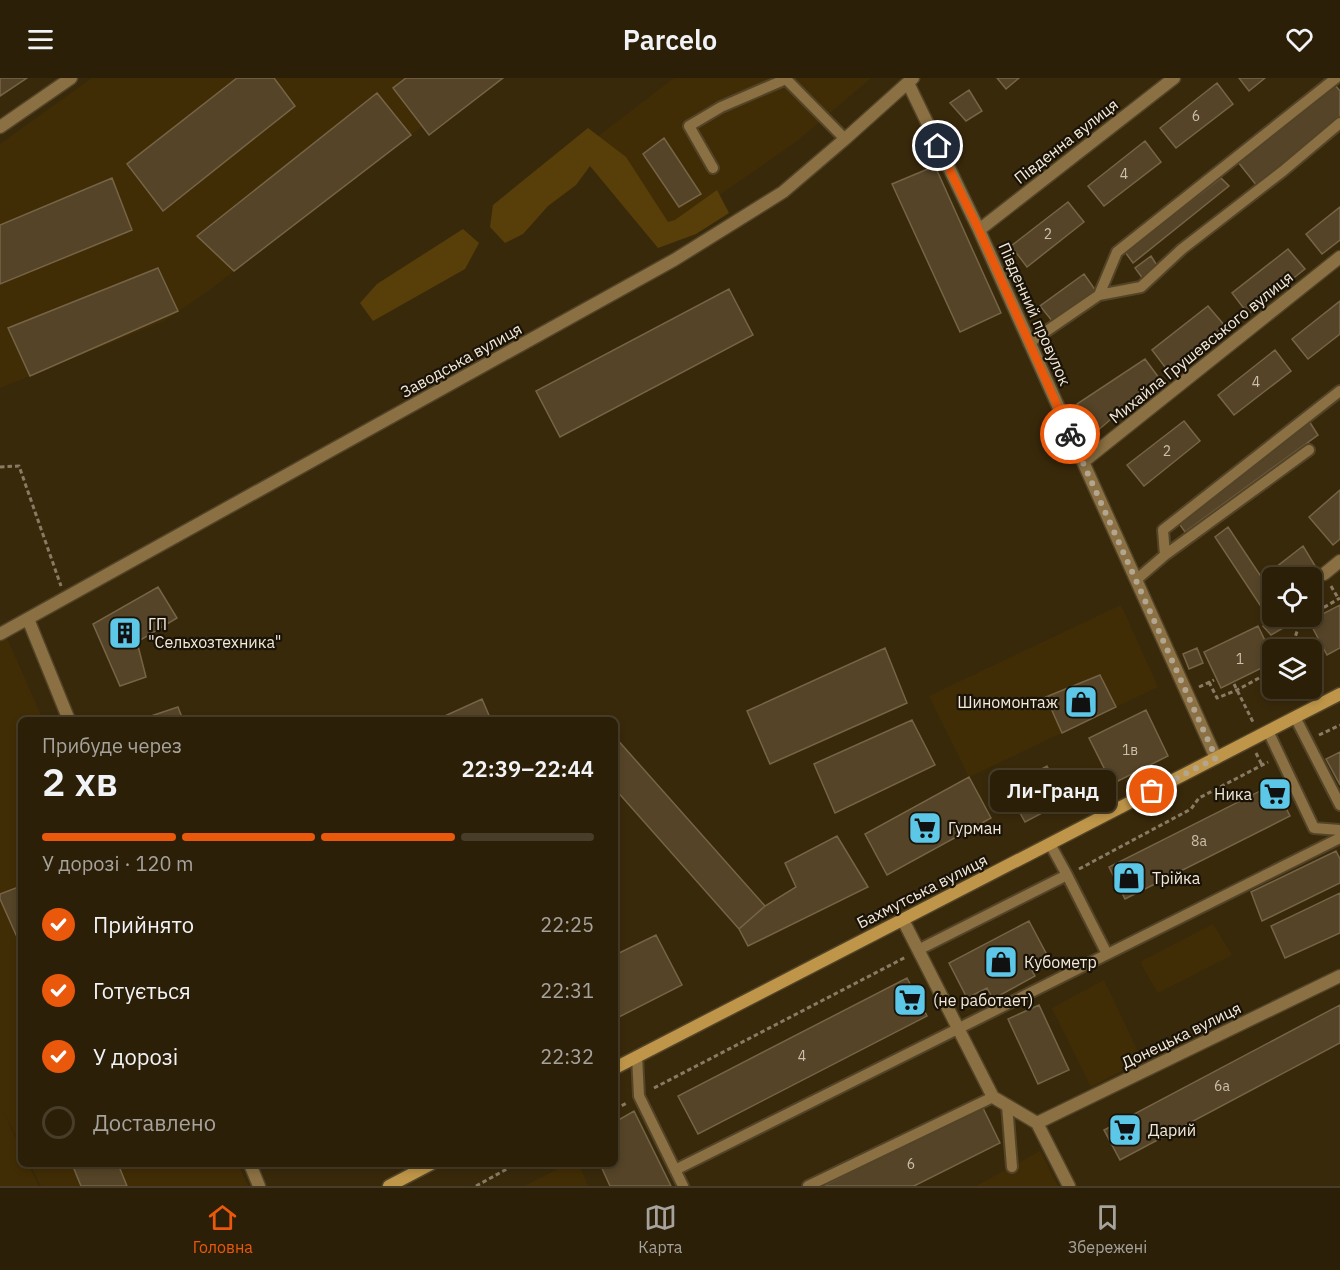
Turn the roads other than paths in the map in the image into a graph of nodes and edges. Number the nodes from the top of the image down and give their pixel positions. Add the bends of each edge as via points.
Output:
1 (71, 78) edge
2 (1174, 78) edge
3 (1336, 78) edge
4 (910, 81) edge
5 (1340, 123) edge
6 (0, 127) edge
7 (845, 139) junction
8 (713, 168) dead end
9 (979, 230) junction
10 (1340, 257) edge
11 (1099, 295) junction
12 (1029, 343) junction
13 (1340, 391) edge
14 (1309, 450) dead end
15 (1083, 462) junction
16 (1165, 555) junction
17 (1340, 561) edge
18 (1324, 574) dead end
19 (1136, 580) junction
20 (28, 619) junction
21 (0, 634) edge
22 (1340, 694) edge
23 (68, 717) edge
24 (1295, 717) junction
25 (1268, 731) junction
26 (1216, 758) junction
27 (1340, 805) edge
28 (1340, 830) edge
29 (1340, 838) edge
30 (1050, 844) junction
31 (1067, 875) junction
32 (903, 920) junction
33 (918, 950) junction
34 (1107, 954) junction
35 (1340, 976) edge
36 (958, 1028) junction
37 (637, 1056) junction
38 (618, 1066) edge
39 (993, 1097) junction
40 (1007, 1106) junction
41 (1037, 1123) junction
42 (251, 1167) edge
43 (425, 1167) edge
44 (1012, 1167) dead end
45 (675, 1170) junction
46 (259, 1186) edge
47 (388, 1186) edge
48 (683, 1186) edge
49 (808, 1186) edge
50 (1069, 1186) edge

1 - 6 street
2 - 9 street, Південна вулиця
3 - 11 lane via 1117,252
4 - 7 street, Заводська вулиця
4 - 9 street, Південний провулок
5 - 11 lane via 1182,249 1141,287
7 - 8 lane via 786,79 722,106 688,126
7 - 20 street, Заводська вулиця via 783,192 674,260
9 - 12 street, Південний провулок
10 - 15 street, Михайла Грушевського вулиця
11 - 12 lane
12 - 15 street, Південний провулок
13 - 16 lane via 1163,530
14 - 16 lane
15 - 19 street, Південний провулок
16 - 19 lane
17 - 18 street
19 - 26 street, Південний провулок
20 - 21 street, Заводська вулиця
20 - 23 street
22 - 24 street, Бахмутська вулиця
24 - 25 street, Бахмутська вулиця
24 - 27 lane
25 - 26 street, Бахмутська вулиця
25 - 28 lane via 1314,828
26 - 30 street, Бахмутська вулиця
29 - 34 lane
30 - 31 lane
30 - 32 street, Бахмутська вулиця
31 - 33 lane
31 - 34 lane
32 - 33 street
32 - 37 street, Бахмутська вулиця
33 - 36 street
34 - 36 lane
35 - 41 street, Донецька вулиця
36 - 39 street
36 - 45 lane
37 - 38 street, Бахмутська вулиця
37 - 45 lane via 639,1096
39 - 40 street
39 - 49 lane
40 - 41 street
40 - 44 lane
41 - 50 street
42 - 46 street
43 - 47 street
45 - 48 lane

